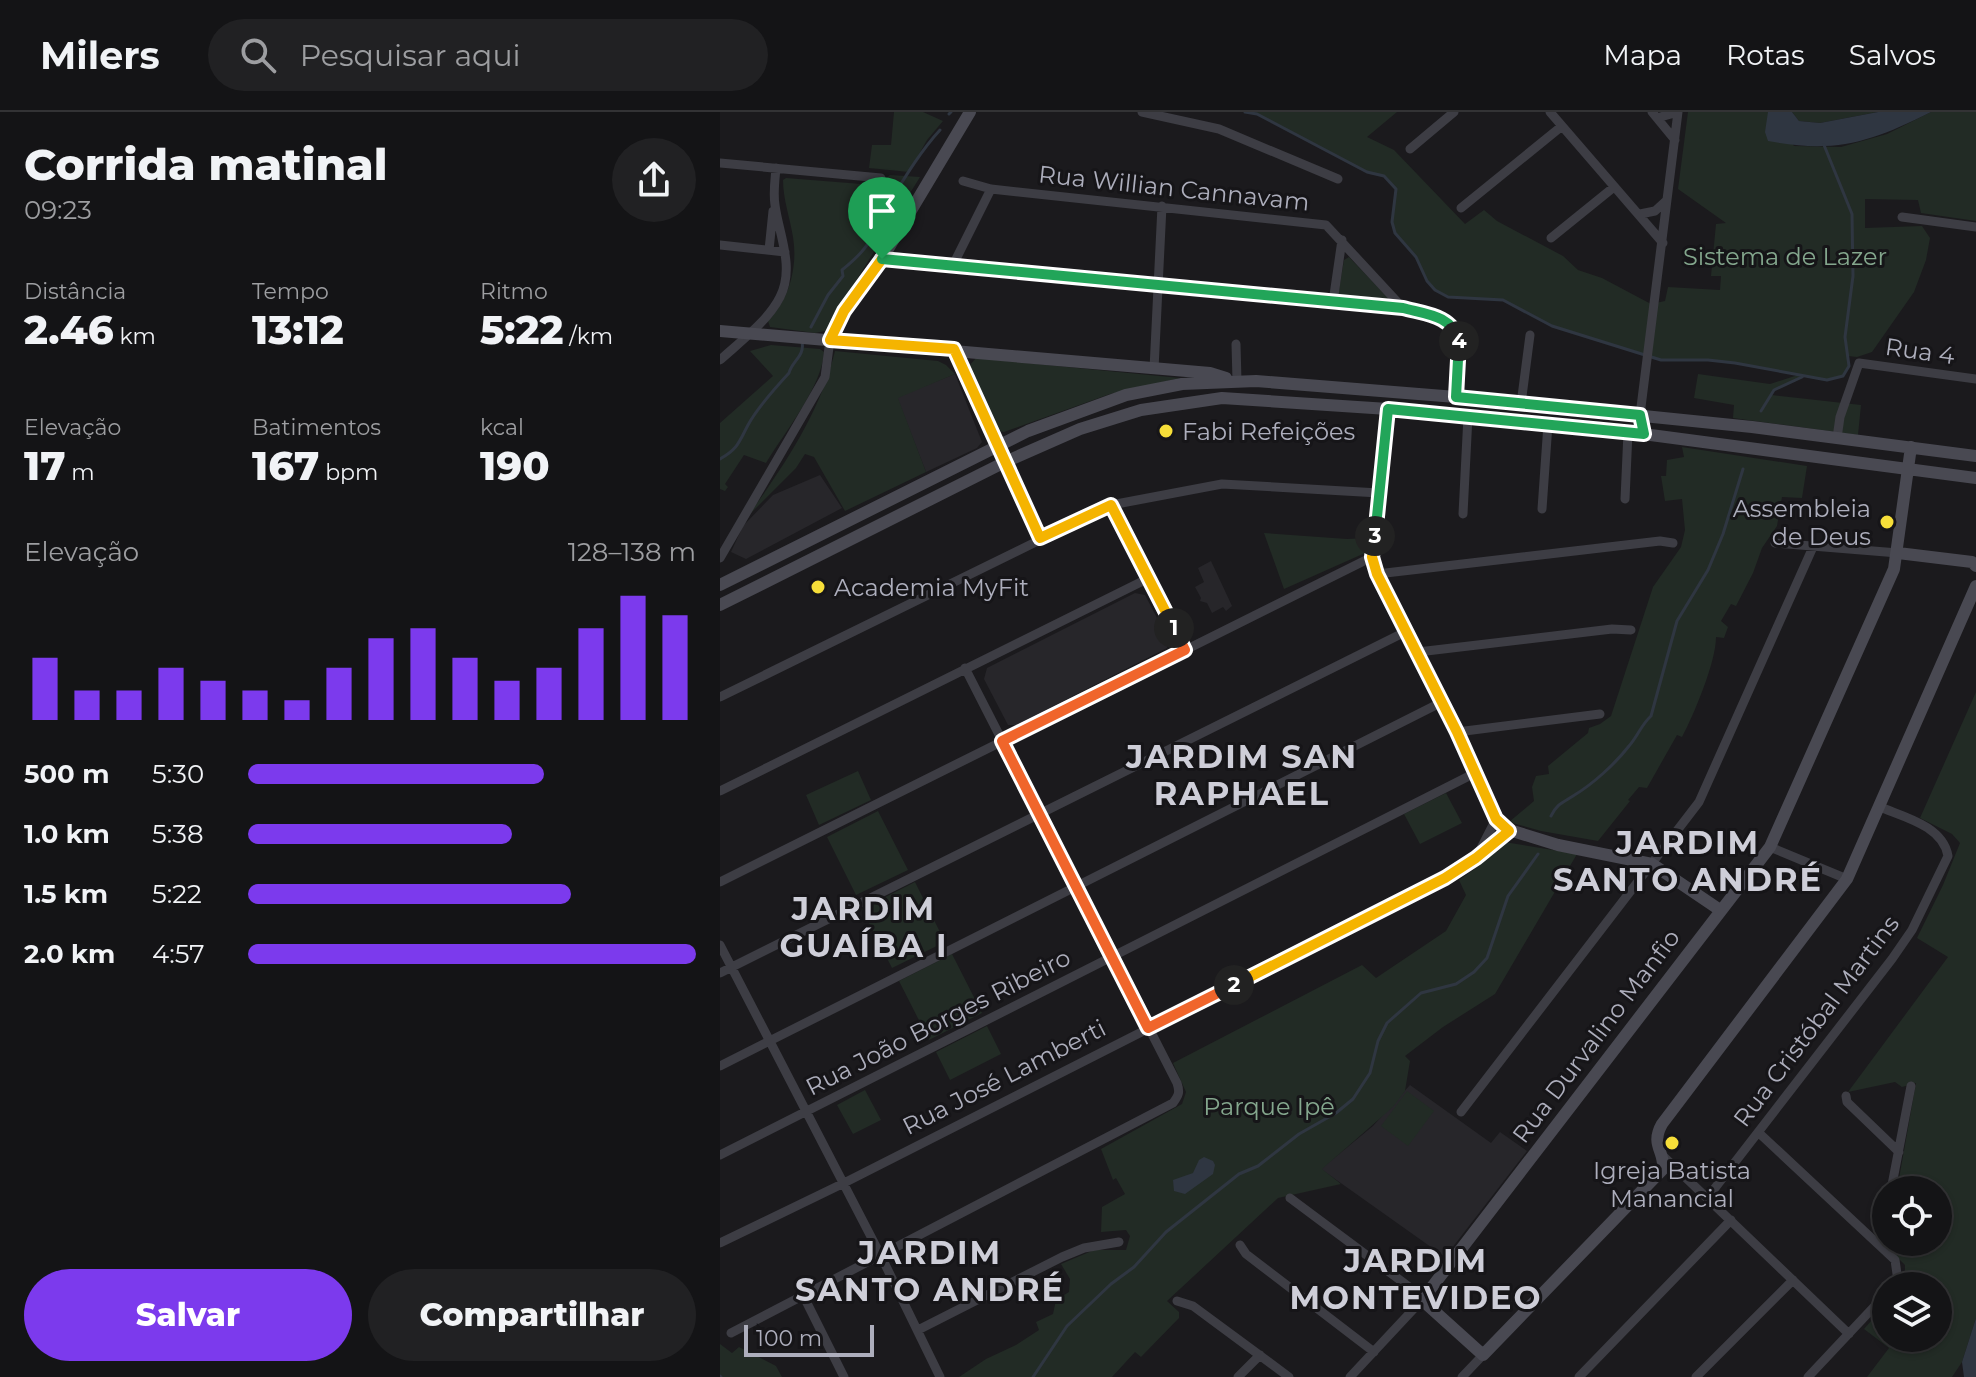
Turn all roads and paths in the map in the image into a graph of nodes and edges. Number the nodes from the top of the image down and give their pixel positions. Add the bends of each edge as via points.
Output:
1 (970, 112) edge
2 (1142, 112) edge
3 (1454, 112) edge
4 (1550, 112) edge
5 (1678, 112) edge
6 (1654, 115) edge
7 (1562, 126) junction
8 (1675, 140) junction
9 (1410, 149) dead end
10 (720, 163) edge
11 (776, 168) junction
12 (881, 178) dead end
13 (1338, 179) dead end
14 (963, 181) dead end
15 (1614, 187) junction
16 (991, 189) junction
17 (1668, 199) junction
18 (774, 203) junction
19 (1162, 206) junction
20 (1461, 208) dead end
21 (1640, 214) junction
22 (1902, 217) dead end
23 (1976, 227) edge
24 (1551, 238) dead end
25 (1342, 240) junction
26 (1663, 243) junction
27 (720, 245) edge
28 (769, 250) junction
29 (785, 252) junction
30 (882, 259) junction
31 (952, 267) junction
32 (1157, 286) junction
33 (1333, 302) junction
34 (1403, 308) junction
35 (720, 331) edge
36 (749, 333) junction
37 (1530, 335) dead end
38 (830, 340) junction
39 (1236, 344) dead end
40 (954, 349) junction
41 (720, 360) edge
42 (1154, 369) junction
43 (1976, 379) edge
44 (1235, 380) junction
45 (1456, 397) junction
46 (1521, 404) junction
47 (1388, 409) junction
48 (1640, 415) junction
49 (1468, 416) junction
50 (1548, 424) junction
51 (1628, 432) junction
52 (1644, 434) junction
53 (1837, 438) junction
54 (997, 445) junction
55 (1911, 447) junction
56 (1976, 456) edge
57 (1005, 462) junction
58 (1908, 470) junction
59 (1976, 478) edge
60 (1379, 493) junction
61 (1625, 499) dead end
62 (1111, 505) junction
63 (1542, 509) dead end
64 (1463, 514) dead end
65 (1040, 538) junction
66 (1673, 543) dead end
67 (1775, 543) dead end
68 (1813, 547) junction
69 (1898, 553) junction
70 (1372, 557) junction
71 (720, 558) edge
72 (1975, 563) edge
73 (1377, 574) junction
74 (1149, 578) junction
75 (720, 585) edge
76 (1976, 586) edge
77 (720, 605) edge
78 (1631, 630) dead end
79 (1407, 631) junction
80 (1185, 650) junction
81 (1418, 652) junction
82 (965, 668) junction
83 (720, 683) edge
84 (723, 695) edge
85 (1442, 702) junction
86 (1600, 714) dead end
87 (1457, 732) junction
88 (1002, 741) junction
89 (1475, 773) junction
90 (720, 791) edge
91 (1880, 807) junction
92 (1038, 812) junction
93 (1496, 819) junction
94 (1509, 831) junction
95 (1770, 847) junction
96 (1476, 858) junction
97 (1652, 864) junction
98 (1847, 879) junction
99 (720, 882) edge
100 (1076, 886) junction
101 (1720, 910) junction
102 (720, 945) edge
103 (1111, 956) junction
104 (731, 967) junction
105 (720, 973) edge
106 (1148, 1028) junction
107 (770, 1041) junction
108 (720, 1066) edge
109 (1911, 1086) dead end
110 (1846, 1096) dead end
111 (807, 1111) junction
112 (1461, 1112) dead end
113 (1759, 1133) junction
114 (1657, 1150) junction
115 (1899, 1152) junction
116 (720, 1155) edge
117 (1682, 1174) junction
118 (1894, 1176) edge
119 (1653, 1180) junction
120 (844, 1183) junction
121 (1708, 1197) junction
122 (1290, 1198) dead end
123 (1731, 1220) junction
124 (1872, 1239) edge
125 (1119, 1242) dead end
126 (720, 1243) edge
127 (1240, 1245) dead end
128 (881, 1256) junction
129 (1793, 1280) junction
130 (803, 1295) junction
131 (1422, 1300) junction
132 (1177, 1301) dead end
133 (1872, 1309) edge
134 (918, 1330) junction
135 (731, 1333) dead end
136 (1849, 1334) junction
137 (1374, 1352) junction
138 (1260, 1355) junction
139 (1483, 1355) junction
140 (844, 1377) edge
141 (940, 1377) edge
142 (1238, 1377) edge
143 (1289, 1377) edge
144 (1350, 1377) edge
145 (1462, 1377) edge
146 (1579, 1377) edge
147 (1696, 1377) edge
148 (1808, 1377) edge

1 - 30 street
2 - 13 street via 1219,129
3 - 9 street
4 - 7 street
5 - 6 street
5 - 8 street
6 - 8 street
7 - 15 street
7 - 20 street
8 - 17 street
10 - 11 street
11 - 12 street
11 - 18 street
14 - 16 street, Rua Willian Cannavam
15 - 21 street
15 - 24 street
16 - 19 street, Rua Willian Cannavam
16 - 31 street
17 - 21 street via 1655,211
17 - 26 street
18 - 28 street
18 - 29 street
19 - 25 street, Rua Willian Cannavam via 1326,225
19 - 32 street
21 - 26 street
22 - 23 street
25 - 33 street
25 - 34 street, Rua Willian Cannavam
26 - 48 street
27 - 28 street
28 - 29 street
29 - 36 street via 780,298
30 - 31 street
30 - 38 street
31 - 32 street
32 - 33 street
32 - 42 street
33 - 34 street
34 - 45 street via 1447,321 1457,332 1461,347
35 - 36 street
36 - 38 street
36 - 41 street
37 - 46 street
38 - 40 street
38 - 71 street via 825,377
39 - 44 street
40 - 42 street
40 - 54 street
42 - 44 street
43 - 53 street, Rua 4 via 1859,363
44 - 45 street
44 - 54 street via 1126,395
45 - 46 street
46 - 48 street
47 - 49 street
47 - 57 street via 1197,400 1080,429
47 - 60 street
48 - 52 street
48 - 53 street
49 - 50 street
49 - 64 street
50 - 51 street
50 - 63 street
51 - 52 street
51 - 61 street
52 - 58 street
53 - 55 street
54 - 57 street
54 - 75 street
55 - 56 street
55 - 58 street, Rua Durvalino Manfio
57 - 65 street
57 - 77 street
58 - 59 street
58 - 69 street, Rua Durvalino Manfio
60 - 62 street via 1222,484
60 - 70 street
62 - 65 street
62 - 74 street
65 - 84 street
66 - 73 street
67 - 68 street
68 - 69 street
68 - 97 street via 1699,802
69 - 72 street
69 - 95 street, Rua Durvalino Manfio
70 - 73 street
70 - 80 street
73 - 79 street
74 - 80 street
74 - 82 street
76 - 91 street
78 - 81 street
79 - 81 street
79 - 92 street
80 - 88 street
81 - 85 street
82 - 88 street
82 - 90 street
83 - 84 street
85 - 87 street
85 - 100 street
86 - 87 street
87 - 89 street
88 - 92 street
88 - 99 street
89 - 93 street
89 - 103 street, Rua João Borges Ribeiro
91 - 98 street
91 - 113 street, Rua Cristóbal Martins via 1937,833 1948,856 1912,930
92 - 100 street
92 - 104 street
93 - 94 street
93 - 96 street
94 - 96 street, Rua José Lamberti
94 - 97 street
95 - 98 street
95 - 101 street, Rua Durvalino Manfio
96 - 106 street, Rua José Lamberti
97 - 101 street
97 - 112 street
98 - 114 street via 1662,1124
100 - 103 street
100 - 107 street
101 - 131 street, Rua Durvalino Manfio
102 - 104 street
103 - 106 street
103 - 111 street, Rua João Borges Ribeiro
104 - 105 street
104 - 107 street
106 - 120 street, Rua José Lamberti
106 - 128 street via 1177,1083 1173,1103
107 - 108 street
107 - 111 street
109 - 115 street
110 - 115 street
111 - 116 street, Rua João Borges Ribeiro
111 - 120 street
113 - 121 street, Rua Cristóbal Martins
113 - 124 street
114 - 117 street
114 - 119 street via 1664,1166
115 - 118 street
117 - 119 street via 1662,1172
117 - 121 street
119 - 139 street
120 - 126 street, Rua José Lamberti
120 - 128 street
121 - 123 street
122 - 131 street
123 - 129 street
123 - 146 street
125 - 134 street via 1062,1257
127 - 137 street
128 - 130 street
128 - 134 street
129 - 136 street
129 - 147 street
130 - 135 street
130 - 140 street
131 - 137 street, Rua Durvalino Manfio
131 - 139 street
132 - 138 street via 1193,1306
133 - 136 street
134 - 141 street
136 - 148 street
137 - 144 street, Rua Durvalino Manfio
138 - 142 street
138 - 143 street
139 - 145 street

